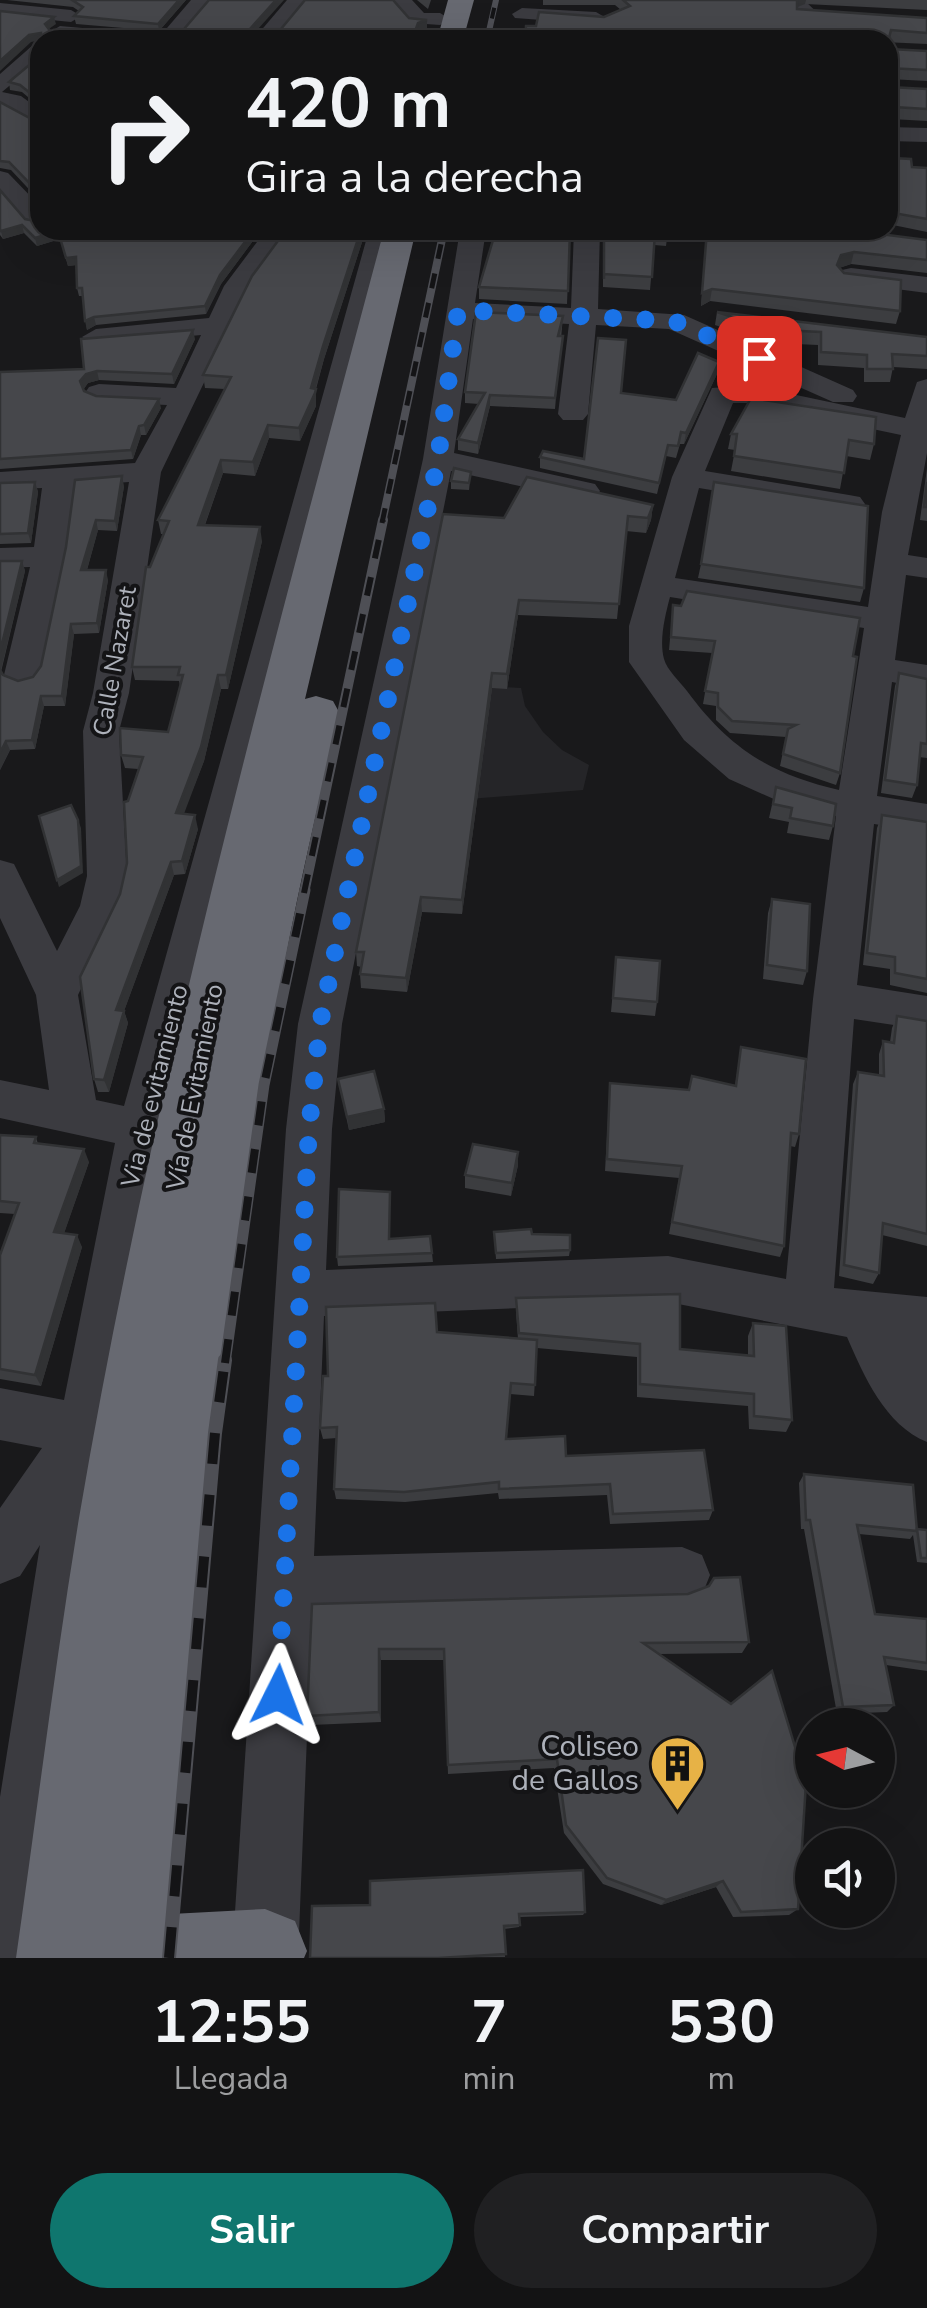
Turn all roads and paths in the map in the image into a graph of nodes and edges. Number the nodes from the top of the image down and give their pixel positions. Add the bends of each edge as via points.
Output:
1 (89, 0) edge
2 (202, 0) edge
3 (298, 0) edge
4 (401, 0) edge
5 (460, 0) edge
6 (483, 0) edge
7 (522, 7) edge
8 (799, 7) edge
9 (0, 9) edge
10 (616, 14) edge
11 (840, 16) edge
12 (443, 25) edge
13 (60, 29) edge
14 (176, 30) edge
15 (272, 30) edge
16 (476, 30) edge
17 (822, 30) edge
18 (13, 42) edge
19 (30, 45) edge
20 (30, 56) edge
21 (4, 79) edge
22 (0, 98) edge
23 (30, 113) edge
24 (898, 134) edge
25 (927, 134) edge
26 (0, 178) edge
27 (30, 210) edge
28 (272, 240) edge
29 (379, 240) edge
30 (397, 240) edge
31 (426, 240) edge
32 (471, 240) edge
33 (587, 240) edge
34 (851, 276) edge
35 (927, 285) edge
36 (458, 310) junction
37 (584, 314) junction
38 (220, 325) junction
39 (96, 336) edge
40 (927, 388) edge
41 (99, 393) edge
42 (186, 397) junction
43 (573, 414) dead end
44 (922, 431) edge
45 (438, 459) junction
46 (146, 472) junction
47 (59, 478) junction
48 (687, 478) junction
49 (0, 481) edge
50 (677, 512) junction
51 (898, 512) junction
52 (49, 556) junction
53 (0, 558) edge
54 (909, 565) edge
55 (656, 585) junction
56 (881, 620) junction
57 (875, 668) junction
58 (22, 674) dead end
59 (927, 677) edge
60 (856, 807) junction
61 (927, 818) edge
62 (3, 881) edge
63 (58, 994) junction
64 (834, 999) junction
65 (927, 1013) edge
66 (0, 1100) edge
67 (76, 1116) junction
68 (140, 1130) junction
69 (300, 1294) junction
70 (804, 1303) junction
71 (863, 1316) junction
72 (927, 1320) edge
73 (927, 1372) edge
74 (0, 1414) edge
75 (927, 1416) edge
76 (85, 1430) junction
77 (0, 1556) edge
78 (682, 1575) dead end
79 (283, 1586) junction
80 (265, 1954) edge
81 (7, 1958) edge
82 (58, 1958) edge
83 (125, 1958) edge
84 (143, 1958) edge

1 - 13 street
2 - 14 street
3 - 15 street
4 - 12 street via 419,19
5 - 12 highway
6 - 16 highway
7 - 10 street
8 - 11 street
8 - 17 street
9 - 13 street
18 - 19 street
20 - 21 street
22 - 23 street
24 - 25 street
26 - 27 street
28 - 38 street, Calle Nazaret via 237,286
29 - 68 street, Via de evitamiento
30 - 82 highway, Vía de Evitamiento via 256,800 178,1170 115,1518
31 - 83 highway, Vía de Evitamiento via 253,989 160,1617
32 - 36 street
33 - 37 street
34 - 35 street
36 - 37 street
36 - 45 street
37 - 43 street
37 - 44 street via 674,321
38 - 39 street
38 - 42 street, Calle Nazaret
40 - 44 street
41 - 42 street
42 - 46 street, Calle Nazaret
44 - 48 street via 750,394 722,394
44 - 51 street
45 - 50 street
45 - 69 street via 320,1024
46 - 47 street
46 - 63 street, Calle Nazaret via 101,731 107,876 100,906
47 - 49 street
47 - 52 street
48 - 50 street
48 - 51 street
50 - 55 street
51 - 54 street
52 - 53 street
52 - 58 street
54 - 56 street
55 - 56 street
55 - 60 street via 646,662 697,731 742,770 799,794
56 - 57 street
57 - 59 street
57 - 60 street
60 - 61 street
60 - 64 street
62 - 63 street
63 - 67 street
64 - 65 street
64 - 70 street
66 - 67 street
67 - 68 street
68 - 76 street, Via de evitamiento
69 - 70 street via 668,1279
69 - 79 street
70 - 71 street
71 - 72 street
71 - 73 street
71 - 75 street via 886,1367
74 - 76 street
76 - 77 street
76 - 81 street, Via de evitamiento
78 - 79 street
79 - 80 street
80 - 84 highway

